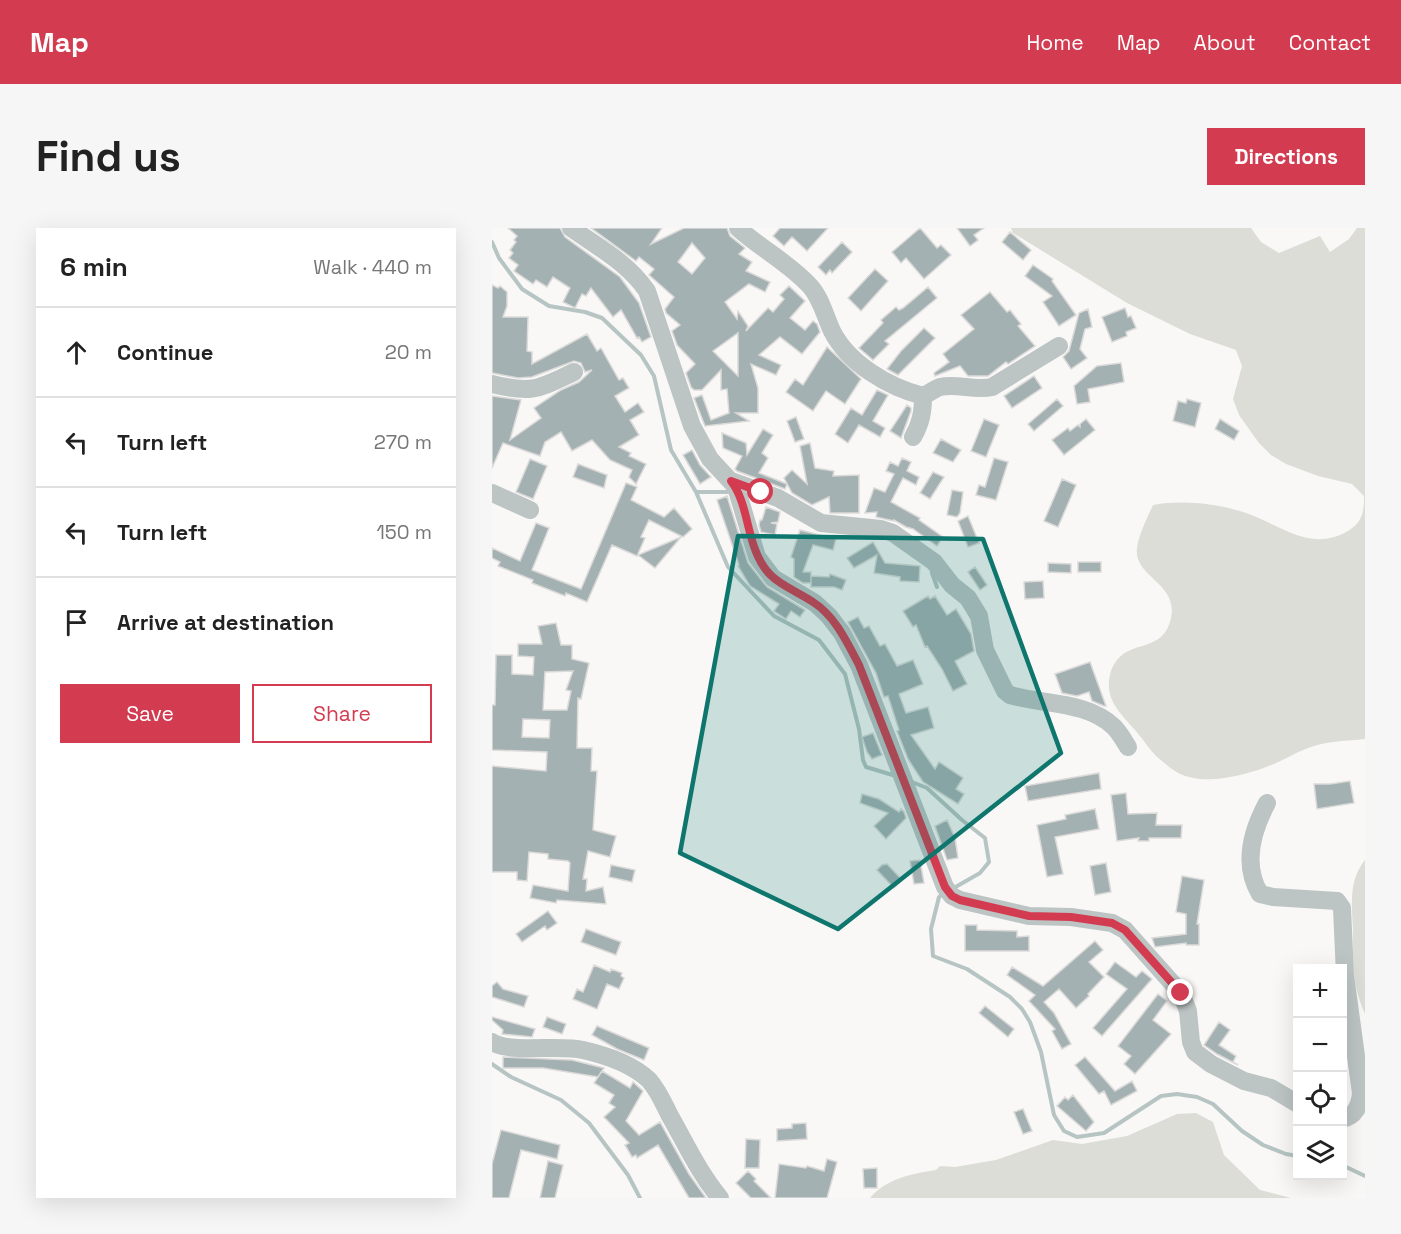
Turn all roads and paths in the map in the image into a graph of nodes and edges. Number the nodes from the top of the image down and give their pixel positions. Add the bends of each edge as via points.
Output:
1 (570, 228) edge
2 (738, 228) edge
3 (1059, 346) dead end
4 (574, 372) dead end
5 (492, 384) edge
6 (923, 396) junction
7 (913, 437) dead end
8 (736, 489) junction
9 (492, 493) edge
10 (530, 510) dead end
11 (1128, 747) dead end
12 (1267, 803) dead end
13 (494, 1051) edge
14 (1293, 1101) edge
15 (1347, 1118) edge
16 (720, 1198) edge

1 - 8 street via 623,264 647,291 692,426 710,459
2 - 6 street via 812,288 849,356 864,369
3 - 6 street via 992,387 939,388
4 - 5 street via 528,390
6 - 7 street via 923,412
8 - 11 street via 778,498 821,523 893,533 934,562 968,597 979,616 985,650 1005,691 1066,705 1105,720
8 - 14 street via 751,541 765,570 829,616 859,665 949,891 960,900 1029,916 1071,917 1112,923 1125,930 1181,993 1195,1052 1244,1081 1271,1088
9 - 10 street
12 - 15 street via 1251,844 1251,872 1260,894 1337,901 1342,908 1345,975 1361,1093 1352,1116
13 - 16 street via 580,1049 625,1065 644,1077 658,1092 698,1167

